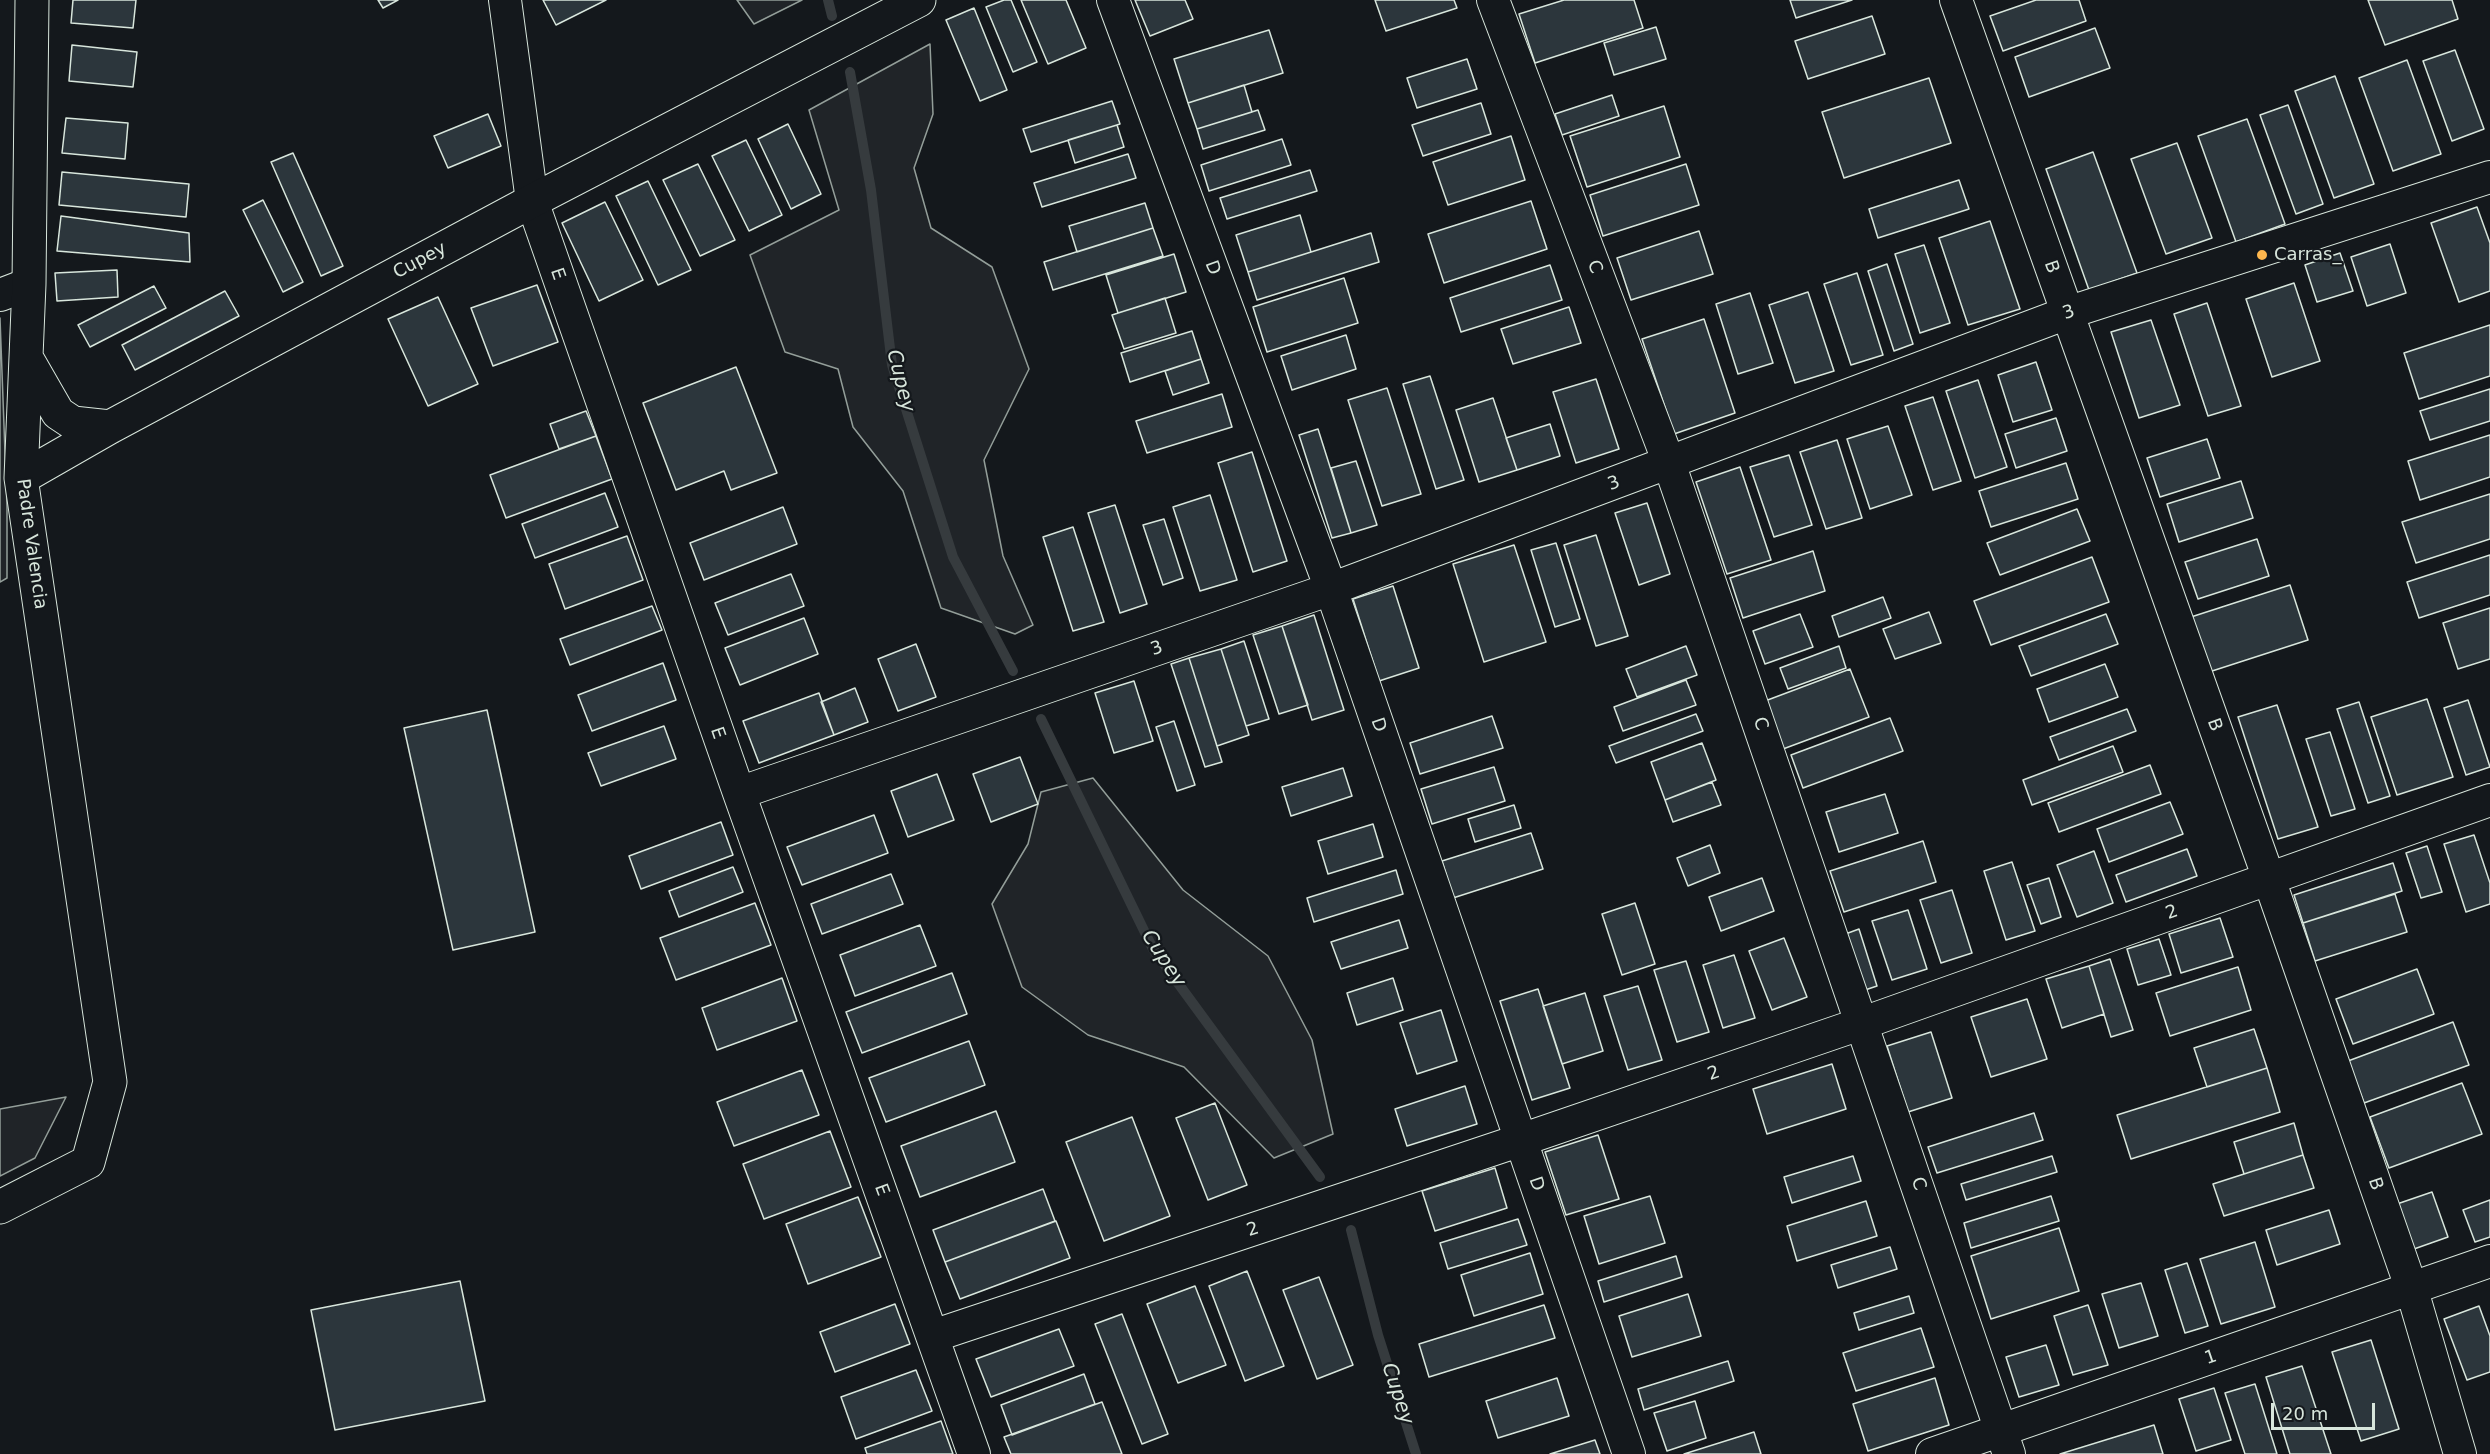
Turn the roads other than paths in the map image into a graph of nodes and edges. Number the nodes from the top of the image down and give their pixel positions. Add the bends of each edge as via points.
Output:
1 (32, 0) edge
2 (505, 0) edge
3 (920, 0) edge
4 (1113, 0) edge
5 (1492, 0) edge
6 (1956, 0) edge
7 (2490, 177) edge
8 (532, 201) junction
9 (14, 289) edge
10 (2067, 313) junction
11 (26, 357) junction
12 (110, 427) junction
13 (1670, 464) junction
14 (21, 478) junction
15 (1331, 589) junction
16 (739, 793) junction
17 (2490, 800) edge
18 (2269, 879) junction
19 (1863, 1023) junction
20 (1521, 1140) junction
21 (0, 1207) edge
22 (2490, 1261) edge
23 (2411, 1287) junction
24 (933, 1336) junction
25 (2006, 1443) edge
26 (974, 1454) edge
27 (1629, 1454) edge
28 (1932, 1454) edge
29 (2460, 1454) edge

1 - 9 street, Padre Valencia
2 - 8 street, E
3 - 8 street, Cupey
4 - 15 street, D
5 - 13 street, C
6 - 10 street, B
7 - 10 street, 3
8 - 12 street, Cupey
8 - 16 street, E
9 - 11 street, Padre Valencia
10 - 13 street, 3
10 - 18 street, B
11 - 12 street via 58,413 74,423
11 - 14 street, Padre Valencia
12 - 14 street, Cupey
13 - 15 street, 3
13 - 19 street, C
14 - 21 street, Padre Valencia via 110,1082 88,1162
15 - 16 street, 3
15 - 20 street, D
16 - 24 street, E
17 - 18 street, 2
18 - 19 street, 2
18 - 23 street, B
19 - 20 street, 2
19 - 25 street, C
20 - 24 street, 2
20 - 27 street, D
22 - 23 street, 1
23 - 25 street, 1
23 - 29 street, B
24 - 26 street, E
25 - 28 street, 1

